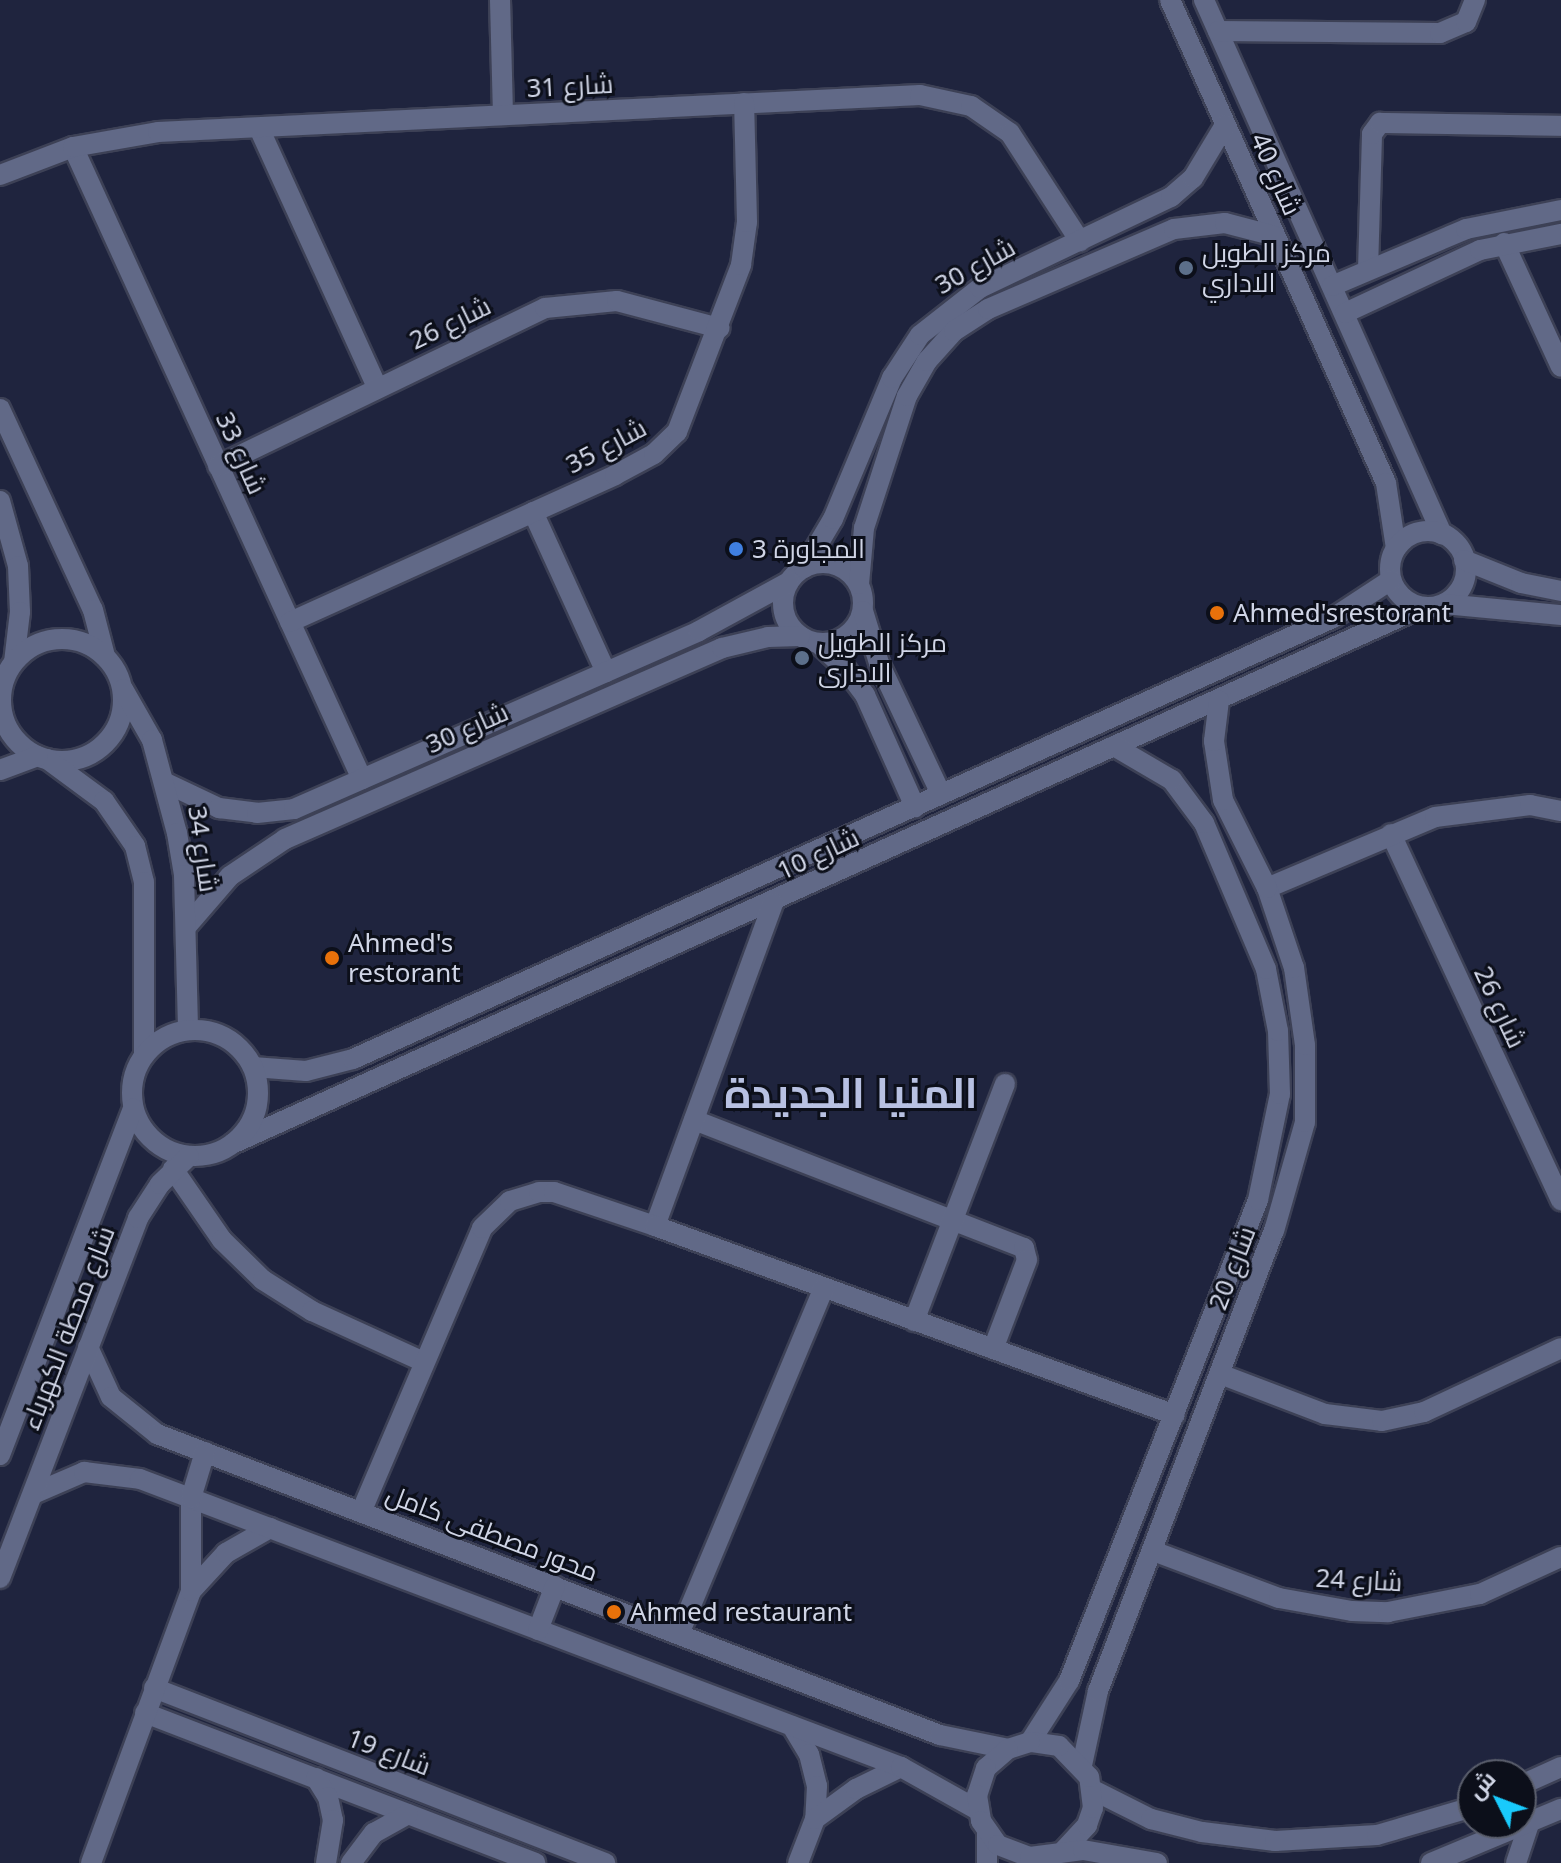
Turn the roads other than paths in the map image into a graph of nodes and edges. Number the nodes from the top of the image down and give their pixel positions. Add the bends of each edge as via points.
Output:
1 (500, 0) edge
2 (1204, 0) edge
3 (1475, 0) edge
4 (1174, 1) edge
5 (1218, 31) junction
6 (744, 103) junction
7 (503, 115) junction
8 (1225, 125) junction
9 (1561, 126) edge
10 (259, 128) junction
11 (73, 147) junction
12 (0, 175) edge
13 (1150, 208) junction
14 (1561, 210) edge
15 (1161, 234) junction
16 (1561, 234) edge
17 (1275, 236) junction
18 (1080, 241) junction
19 (1504, 243) junction
20 (1368, 270) junction
21 (1332, 286) junction
22 (980, 288) junction
23 (988, 309) junction
24 (1345, 313) junction
25 (719, 328) junction
26 (1561, 367) edge
27 (377, 387) junction
28 (0, 409) edge
29 (1392, 418) junction
30 (1362, 430) junction
31 (218, 466) junction
32 (845, 491) junction
33 (873, 500) junction
34 (0, 501) edge
35 (533, 512) junction
36 (1442, 534) junction
37 (1396, 548) junction
38 (1464, 560) junction
39 (796, 575) junction
40 (1391, 580) junction
41 (859, 584) junction
42 (1533, 585) junction
43 (1561, 591) edge
44 (1444, 604) junction
45 (1422, 607) junction
46 (1529, 610) junction
47 (863, 611) junction
48 (1561, 615) edge
49 (290, 622) junction
50 (712, 624) junction
51 (1317, 625) junction
52 (809, 640) junction
53 (722, 648) junction
54 (1328, 653) junction
55 (105, 656) junction
56 (606, 672) junction
57 (7, 673) edge
58 (122, 687) junction
59 (1219, 700) junction
60 (1114, 746) junction
61 (42, 758) junction
62 (0, 770) edge
63 (362, 779) junction
64 (1218, 782) junction
65 (166, 783) junction
66 (941, 794) junction
67 (1187, 796) junction
68 (915, 807) junction
69 (1561, 811) edge
70 (277, 812) junction
71 (1391, 834) junction
72 (285, 839) junction
73 (790, 866) junction
74 (1267, 888) junction
75 (801, 891) junction
76 (773, 903) junction
77 (186, 927) junction
78 (188, 1029) junction
79 (144, 1055) junction
80 (253, 1067) junction
81 (1005, 1084) dead end
82 (133, 1109) junction
83 (694, 1120) junction
84 (234, 1143) junction
85 (181, 1162) junction
86 (1561, 1201) edge
87 (953, 1219) junction
88 (655, 1226) junction
89 (1233, 1266) junction
90 (1257, 1275) junction
91 (824, 1288) junction
92 (914, 1321) junction
93 (88, 1347) junction
94 (1561, 1348) edge
95 (993, 1349) junction
96 (424, 1362) junction
97 (1220, 1374) junction
98 (1175, 1415) junction
99 (205, 1452) junction
100 (0, 1455) edge
101 (33, 1494) junction
102 (191, 1498) junction
103 (362, 1510) junction
104 (270, 1528) junction
105 (1153, 1551) junction
106 (1556, 1559) edge
107 (0, 1578) edge
108 (1561, 1580) edge
109 (555, 1586) junction
110 (191, 1591) junction
111 (538, 1630) junction
112 (679, 1634) junction
113 (154, 1688) junction
114 (145, 1713) junction
115 (792, 1726) junction
116 (1030, 1742) junction
117 (1008, 1749) junction
118 (1082, 1765) junction
119 (901, 1767) junction
120 (1561, 1767) edge
121 (316, 1778) junction
122 (1537, 1778) edge
123 (1093, 1790) junction
124 (447, 1802) junction
125 (1561, 1809) edge
126 (978, 1810) junction
127 (1457, 1812) edge
128 (408, 1814) junction
129 (815, 1819) junction
130 (1537, 1820) edge
131 (439, 1826) junction
132 (987, 1832) junction
133 (1475, 1839) edge
134 (1494, 1839) edge
135 (1524, 1839) edge
136 (1477, 1846) junction
137 (1064, 1850) junction
138 (1029, 1860) edge
139 (528, 1862) edge
140 (1436, 1862) edge
141 (91, 1863) edge
142 (326, 1863) edge
143 (351, 1863) edge
144 (605, 1863) edge
145 (798, 1863) edge
146 (987, 1863) edge
147 (1157, 1863) edge
148 (1516, 1863) edge

1 - 7 street
2 - 5 street, شارع 40
3 - 5 street via 1466,22 1440,33
4 - 8 street, شارع 40
5 - 21 street, شارع 40
6 - 7 street, شارع 31
6 - 18 street, شارع 31 via 920,95 971,106 1025,150
6 - 25 street, شارع 35 via 746,233
7 - 10 street, شارع 31
8 - 13 street, شارع 30 via 1193,178
8 - 17 street, شارع 40
9 - 20 street via 1380,123 1372,134
10 - 11 street, شارع 31 via 158,132
10 - 27 street
11 - 12 street, شارع 31
11 - 31 street, شارع 33
13 - 15 street
13 - 18 street, شارع 30
14 - 20 street via 1490,221
15 - 17 street, شارع 30 via 1212,222
15 - 23 street, شارع 30
16 - 19 street
17 - 30 street, شارع 40
18 - 22 street, شارع 30
19 - 24 street
19 - 26 street
20 - 21 street
21 - 24 street, شارع 40
22 - 23 street
22 - 32 street, شارع 30 via 947,309 909,348
23 - 33 street, شارع 30 via 940,345 916,378
24 - 29 street, شارع 40
25 - 27 street, شارع 26 via 629,303 569,302 517,319
25 - 35 street, شارع 35 via 686,418 666,445
27 - 31 street, شارع 26
28 - 55 street via 93,610
29 - 30 street
29 - 36 street, شارع 40
30 - 37 street, شارع 40 via 1391,499
31 - 49 street, شارع 33
32 - 33 street
32 - 39 street, شارع 30
33 - 41 street, شارع 30 via 861,542
34 - 57 street via 18,566 20,612
35 - 49 street, شارع 35
35 - 56 street
36 - 37 street via 1422,532
36 - 38 street
37 - 40 street
38 - 42 street
38 - 44 street via 1462,586
39 - 41 street via 835,564
39 - 50 street, شارع 30
39 - 52 street via 783,605
40 - 45 street via 1403,598
40 - 51 street, شارع 10
41 - 47 street
42 - 43 street
42 - 46 street
44 - 45 street
44 - 46 street
45 - 54 street, شارع 10
46 - 48 street
47 - 52 street via 846,636
47 - 66 street via 879,663
49 - 63 street, شارع 33
50 - 53 street
50 - 56 street, شارع 30
51 - 54 street
51 - 66 street, شارع 10
52 - 53 street, شارع 30 via 768,637
52 - 68 street via 860,688
53 - 72 street, شارع 30
54 - 59 street, شارع 10
55 - 57 street via 75,640 58,639 26,650
55 - 58 street
56 - 63 street, شارع 30
57 - 61 street via 1,707 5,722 24,748
58 - 61 street via 117,727 104,744 77,758
58 - 65 street, شارع 34 via 152,740
59 - 60 street, شارع 10
59 - 64 street, شارع 20 via 1214,741
60 - 67 street, شارع 20 via 1154,766
60 - 75 street, شارع 10
61 - 62 street
61 - 79 street via 104,801 135,846 144,882
63 - 70 street, شارع 30
64 - 67 street
64 - 74 street, شارع 20
65 - 70 street, شارع 30 via 219,808
65 - 77 street, شارع 34 via 184,875
66 - 68 street, شارع 10
67 - 89 street, شارع 20 via 1254,935 1278,1031 1280,1094 1271,1157
68 - 73 street, شارع 10
69 - 71 street via 1530,805 1478,808
70 - 72 street
71 - 74 street
71 - 86 street, شارع 26
72 - 77 street, شارع 30 via 230,876
73 - 75 street
73 - 80 street, شارع 10 via 353,1059 306,1071
74 - 90 street, شارع 20 via 1296,981 1307,1084 1297,1160
75 - 76 street, شارع 10
76 - 83 street
76 - 84 street, شارع 10
77 - 78 street, شارع 34
78 - 79 street via 171,1034
78 - 80 street via 234,1042
79 - 82 street via 135,1072
80 - 84 street via 256,1108
81 - 87 street
82 - 85 street via 154,1141
82 - 100 street, شارع محطة الكهرباء
83 - 87 street
83 - 88 street
84 - 85 street
85 - 93 street, شارع محطة الكهرباء via 138,1218
85 - 96 street via 222,1240 263,1280 312,1311
87 - 92 street
87 - 95 street via 1026,1251
88 - 91 street
88 - 96 street via 554,1192 510,1201 482,1228
89 - 90 street
89 - 98 street, شارع 20
90 - 97 street, شارع 20
91 - 92 street
91 - 112 street
92 - 95 street
93 - 99 street, محور مصطفى كامل via 100,1380 125,1411 157,1434
93 - 101 street, شارع محطة الكهرباء
94 - 97 street via 1424,1412 1382,1421 1325,1414
95 - 98 street
96 - 103 street
97 - 105 street, شارع 20
98 - 116 street, شارع 20 via 1069,1681
99 - 102 street
99 - 103 street, محور مصطفى كامل
101 - 102 street via 66,1477 103,1471
101 - 107 street, شارع محطة الكهرباء
102 - 104 street
102 - 110 street
103 - 109 street, محور مصطفى كامل
104 - 110 street via 226,1553
104 - 111 street
105 - 106 street, شارع 24 via 1279,1598 1352,1611 1449,1603
105 - 118 street, شارع 20 via 1098,1691
106 - 108 street
109 - 111 street
109 - 112 street, محور مصطفى كامل
110 - 113 street
111 - 115 street
112 - 117 street, محور مصطفى كامل via 940,1735
113 - 114 street
113 - 124 street, شارع 19
114 - 121 street, شارع 19
114 - 141 street
115 - 119 street
115 - 129 street via 814,1770
116 - 117 street
116 - 118 street via 1059,1746
117 - 126 street via 986,1768
118 - 123 street
119 - 126 street
119 - 129 street via 856,1789
120 - 122 street
121 - 128 street, شارع 19
121 - 142 street via 333,1820
123 - 127 street via 1151,1819 1275,1841 1377,1835
123 - 137 street via 1087,1825
124 - 131 street
124 - 144 street, شارع 19
125 - 130 street
126 - 132 street
128 - 131 street, شارع 19
128 - 143 street via 374,1833
129 - 145 street
131 - 139 street, شارع 19
132 - 138 street via 998,1845
132 - 146 street
133 - 136 street
134 - 136 street
135 - 148 street
136 - 140 street
137 - 138 street
137 - 147 street

